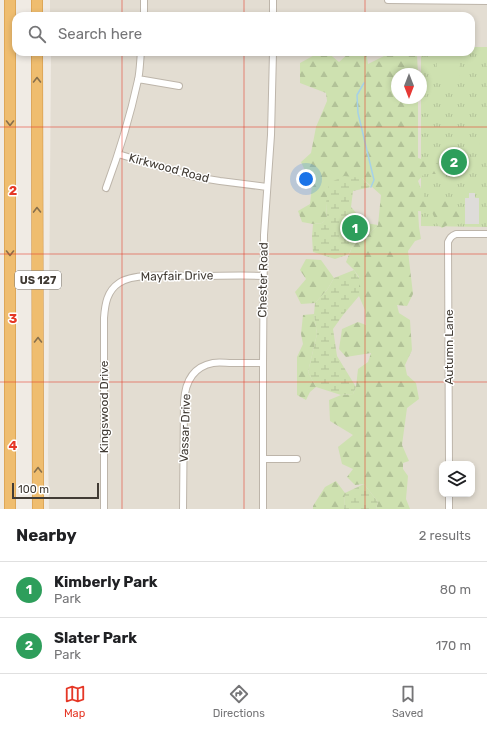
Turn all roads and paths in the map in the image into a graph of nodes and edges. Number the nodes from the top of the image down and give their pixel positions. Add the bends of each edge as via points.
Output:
1 (10, 0) edge
2 (37, 0) edge
3 (144, 0) edge
4 (273, 0) edge
5 (388, 0) edge
6 (468, 0) edge
7 (487, 1) edge
8 (37, 12) edge
9 (144, 12) edge
10 (273, 12) edge
11 (37, 56) edge
12 (141, 56) edge
13 (273, 56) edge
14 (138, 79) junction
15 (179, 86) dead end
16 (118, 154) junction
17 (267, 187) junction
18 (106, 188) dead end
19 (487, 234) edge
20 (263, 276) junction
21 (105, 304) joint
22 (263, 363) junction
23 (263, 459) junction
24 (297, 459) dead end
25 (449, 461) edge
26 (449, 497) edge
27 (10, 509) edge
28 (38, 509) edge
29 (104, 509) edge
30 (183, 509) edge
31 (263, 509) edge
32 (449, 509) edge

1 -> 27 highway, US 127
2 - 8 highway
3 - 9 street
4 - 10 street
5 - 6 street
6 - 7 street
28 -> 11 highway, US 127
12 - 14 street
13 - 17 street, Chester Road
14 - 15 street
14 - 16 street
16 - 17 street, Kirkwood Road via 196,177
16 - 18 street
17 - 20 street, Chester Road
19 - 25 street, Autumn Lane via 456,234 448,242
20 - 21 street, Mayfair Drive via 136,277 119,282 107,297
20 - 22 street, Chester Road
21 - 29 street, Kingswood Drive
22 - 23 street, Chester Road
22 - 30 street, Vassar Drive via 206,365 193,374 187,384 184,402
23 - 24 street
23 - 31 street, Chester Road
26 - 32 street

